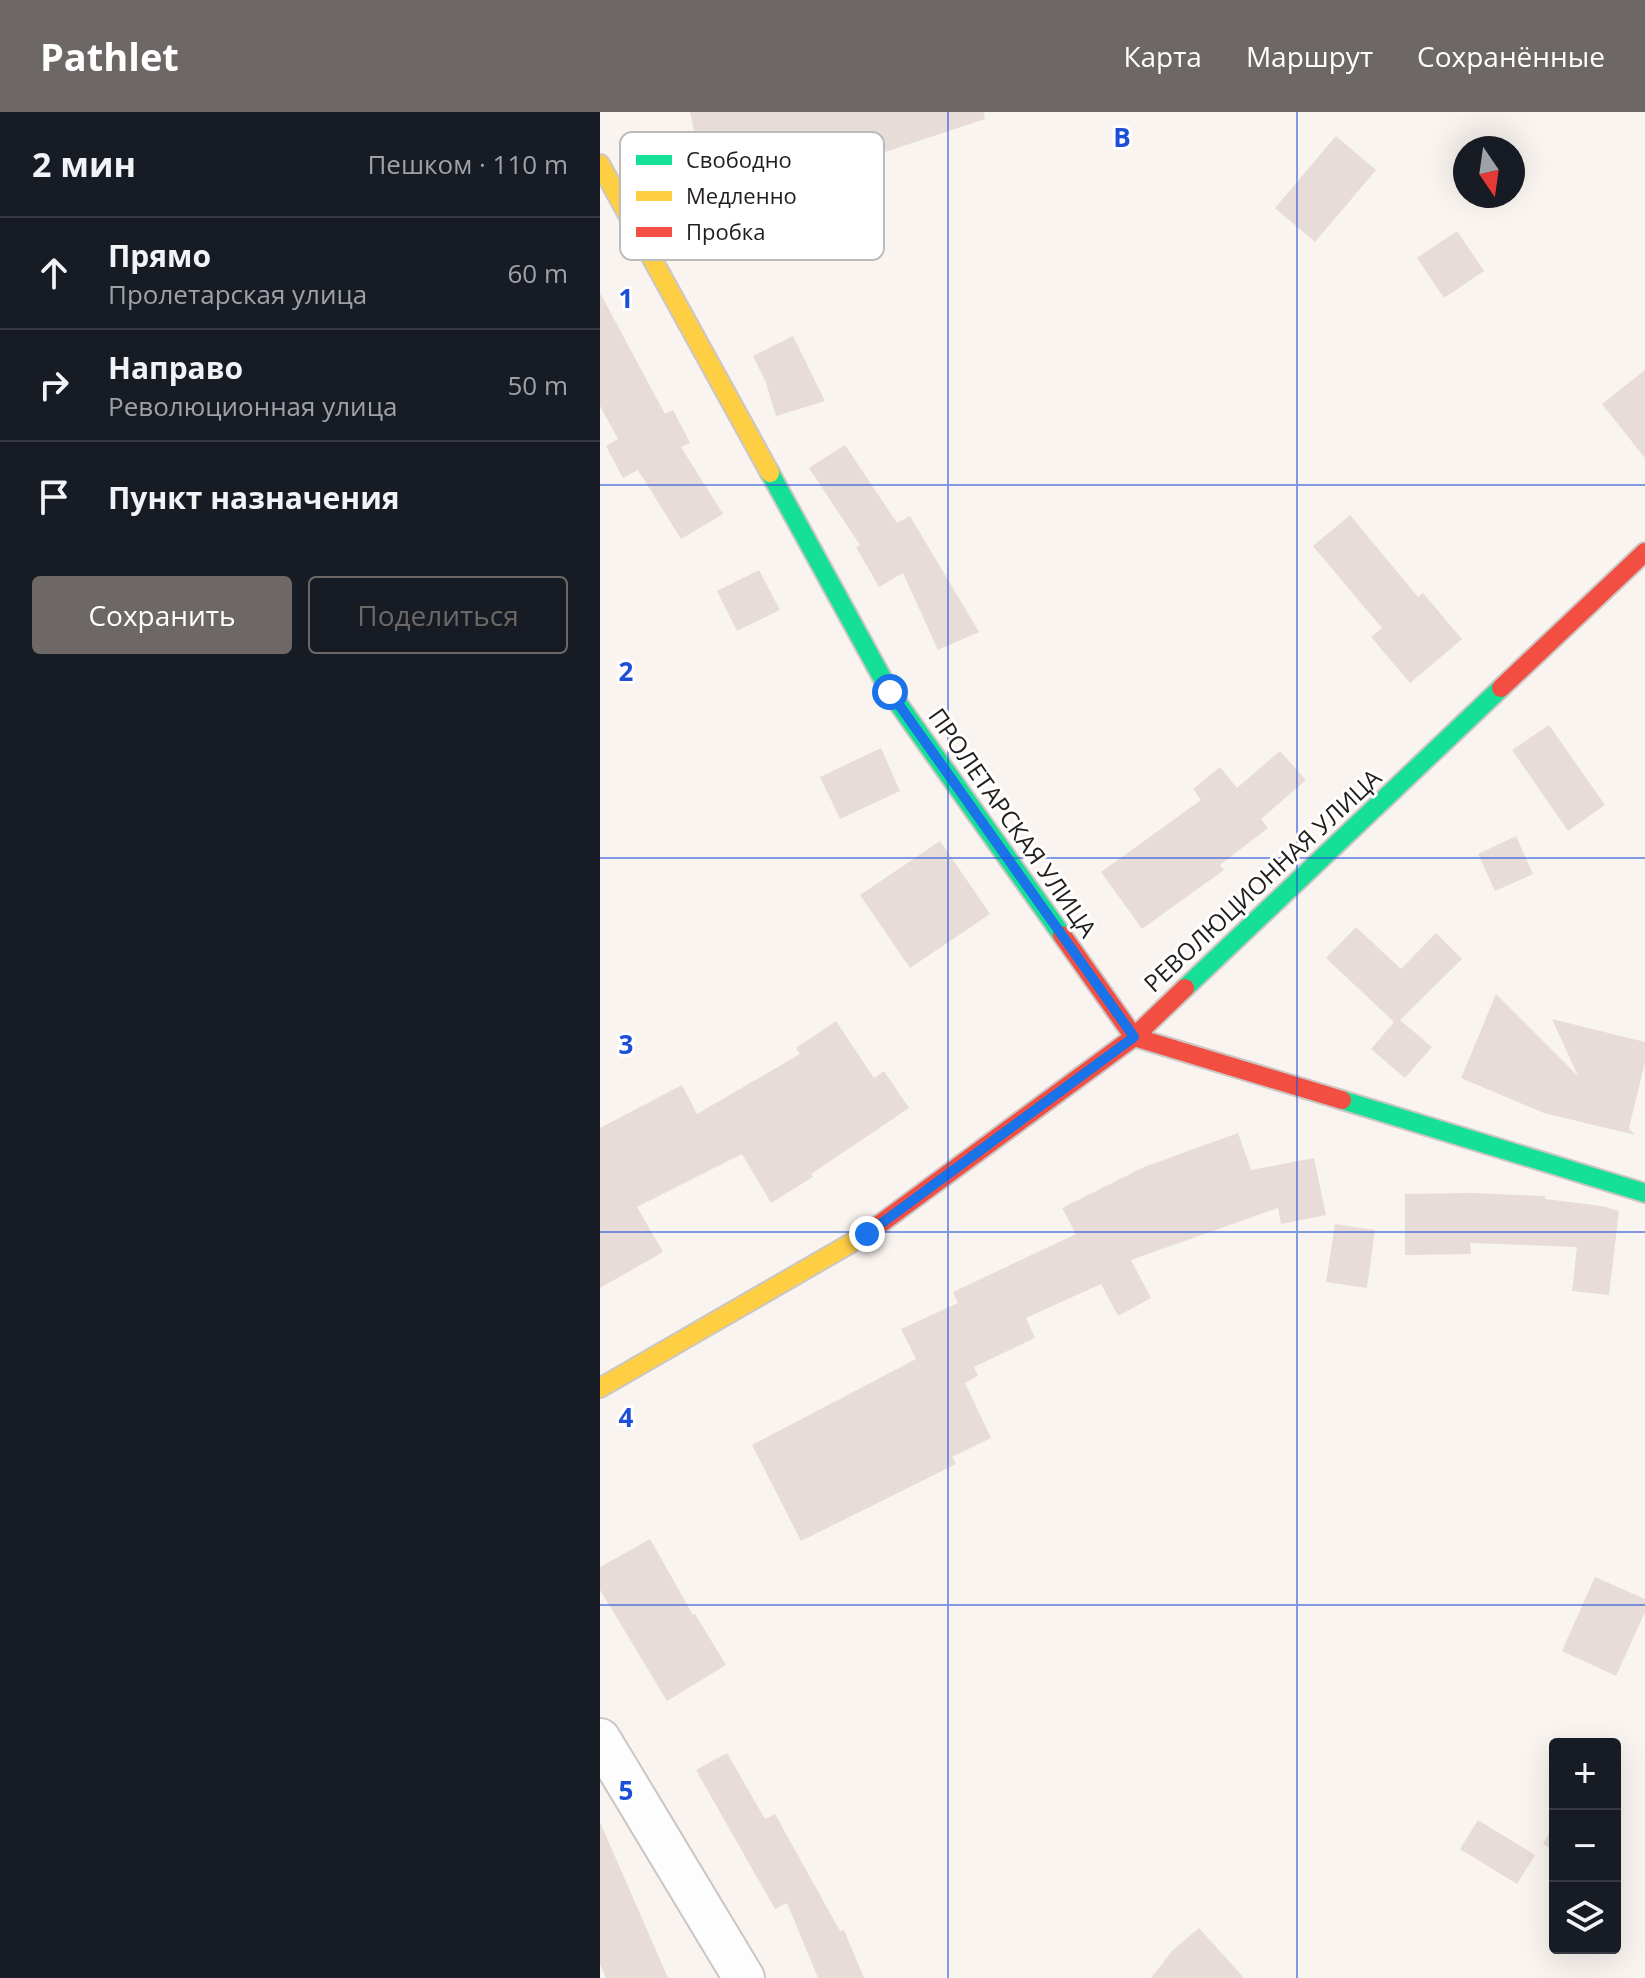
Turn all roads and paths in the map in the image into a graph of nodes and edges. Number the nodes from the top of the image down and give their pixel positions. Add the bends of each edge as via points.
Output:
1 (600, 164) edge
2 (620, 200) edge
3 (653, 260) edge
4 (1645, 552) edge
5 (1134, 1037) junction
6 (1645, 1193) edge
7 (600, 1388) edge
8 (600, 1739) edge
9 (744, 1978) edge

1 - 2 street, ПРОЛЕТАРСКАЯ УЛИЦА
3 - 5 street, ПРОЛЕТАРСКАЯ УЛИЦА via 890,692
4 - 5 street, РЕВОЛЮЦИОННАЯ УЛИЦА
5 - 6 street
5 - 7 street, РЕВОЛЮЦИОННАЯ УЛИЦА via 867,1234
8 - 9 street

